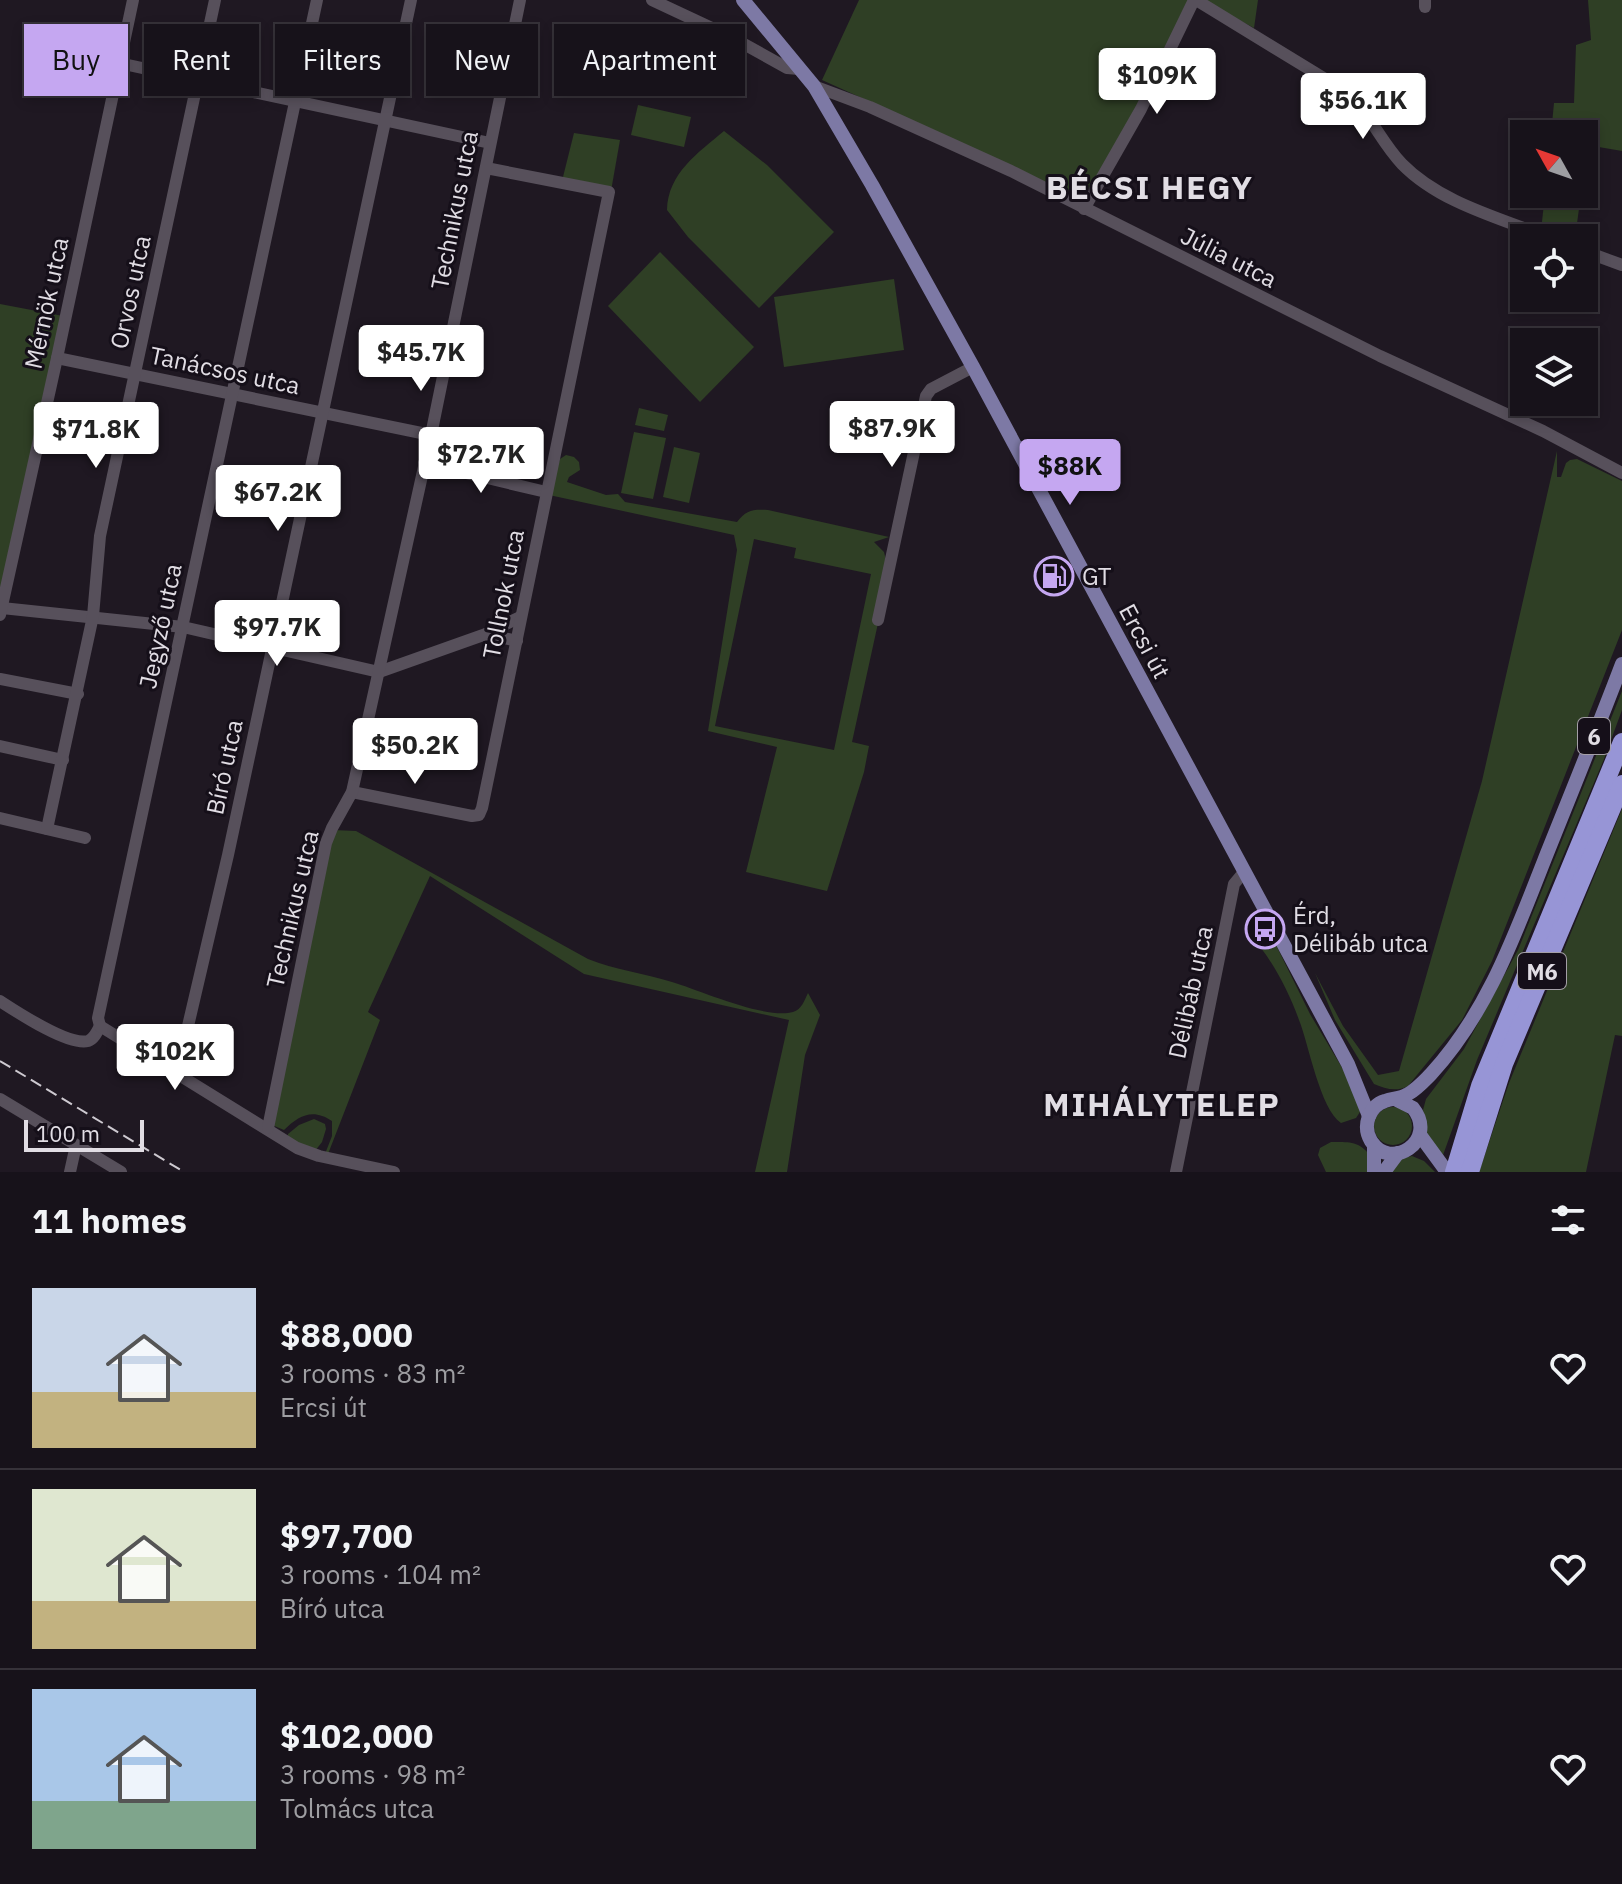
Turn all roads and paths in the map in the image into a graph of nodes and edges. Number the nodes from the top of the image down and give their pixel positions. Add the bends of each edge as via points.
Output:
1 (133, 0) edge
2 (215, 0) edge
3 (317, 0) edge
4 (411, 0) edge
5 (520, 0) edge
6 (652, 0) edge
7 (743, 0) edge
8 (1195, 0) edge
9 (128, 24) edge
10 (210, 24) edge
11 (799, 69) junction
12 (814, 86) junction
13 (259, 93) edge
14 (112, 96) edge
15 (193, 96) edge
16 (296, 101) junction
17 (386, 119) junction
18 (490, 143) junction
19 (486, 168) junction
20 (1084, 209) junction
21 (1515, 224) edge
22 (1598, 256) edge
23 (1622, 265) edge
24 (57, 358) junction
25 (973, 367) junction
26 (135, 374) junction
27 (233, 394) junction
28 (323, 412) junction
29 (431, 435) junction
30 (424, 463) junction
31 (1622, 473) edge
32 (546, 492) junction
33 (1, 611) edge
34 (93, 616) junction
35 (520, 617) junction
36 (878, 620) dead end
37 (183, 627) junction
38 (486, 634) junction
39 (517, 641) junction
40 (272, 648) junction
41 (1622, 664) edge
42 (379, 672) junction
43 (0, 679) edge
44 (78, 694) junction
45 (1622, 742) edge
46 (0, 746) edge
47 (63, 760) junction
48 (1622, 784) edge
49 (352, 792) junction
50 (0, 818) edge
51 (47, 829) junction
52 (85, 838) dead end
53 (1244, 872) junction
54 (0, 1001) edge
55 (100, 1026) junction
56 (1447, 1056) junction
57 (1348, 1064) junction
58 (177, 1073) junction
59 (0, 1099) edge
60 (1389, 1100) junction
61 (1418, 1114) junction
62 (1369, 1116) junction
63 (268, 1128) junction
64 (1420, 1135) junction
65 (76, 1145) junction
66 (1374, 1145) junction
67 (1403, 1152) junction
68 (1468, 1161) edge
69 (1447, 1169) edge
70 (70, 1172) edge
71 (121, 1172) edge
72 (394, 1172) edge
73 (1176, 1172) edge
74 (1374, 1172) edge
75 (1384, 1172) edge

1 - 9 street, Mérnök utca
2 - 10 street, Orvos utca
3 - 16 street, Jegyző utca
4 - 17 street, Bíró utca
5 - 18 street, Technikus utca
6 - 11 street via 781,65
7 - 11 main road, Ercsi út
8 - 20 street
8 - 21 street via 1345,91 1422,181
11 - 12 main road, Ercsi út
12 - 20 street, Júlia utca via 948,141
12 - 25 main road, Ercsi út
13 - 16 street
14 - 24 street, Mérnök utca
15 - 26 street, Orvos utca
16 - 17 street
16 - 27 street, Jegyző utca
17 - 18 street
17 - 28 street, Bíró utca
18 - 19 street, Technikus utca
19 - 29 street, Technikus utca
19 - 32 street, Tollnok utca via 609,192
20 - 31 street, Júlia utca
22 - 23 street
24 - 26 street, Tanácsos utca
24 - 33 street, Mérnök utca
25 - 36 street via 926,396
25 - 53 main road, Ercsi út
26 - 27 street, Tanácsos utca
26 - 34 street, Orvos utca via 100,536
27 - 28 street, Tanácsos utca
27 - 37 street, Jegyző utca
28 - 29 street, Tanácsos utca
28 - 40 street, Bíró utca
29 - 30 street, Technikus utca
30 - 32 street
30 - 42 street, Technikus utca
32 - 35 street, Tollnok utca
33 - 34 street
34 - 37 street
34 - 44 street, Orvos utca
35 - 38 street
35 - 39 street, Tollnok utca
37 - 40 street
37 - 55 street, Jegyző utca
38 - 39 street
38 - 42 street
39 - 49 street, Tollnok utca via 479,815
40 - 42 street
40 - 58 street, Bíró utca
41 - 56 main road, 6 via 1499,970
42 - 49 street, Technikus utca
43 - 44 street
44 - 47 street, Orvos utca
45 - 68 highway, M6 via 1485,1074
46 - 47 street
47 - 51 street, Orvos utca
48 - 68 highway, M6
49 - 63 street, Technikus utca via 326,843
50 - 51 street
51 - 52 street
53 - 57 main road, Ercsi út
53 - 73 street, Délibáb utca via 1234,884
54 - 55 street via 72,1039 92,1039
55 - 58 street
56 - 60 main road, 6 via 1409,1093
56 - 61 main road, 6
57 - 60 main road, Ercsi út
57 - 62 main road, Ercsi út
58 - 63 street
59 - 65 street
60 - 61 main road via 1407,1103
60 - 62 main road, 6
61 - 64 main road
62 - 66 main road via 1367,1132
63 - 72 street via 307,1152
64 - 67 main road
64 - 69 main road
65 - 70 street
65 - 71 street
66 - 67 main road via 1385,1152
66 - 74 main road
67 - 69 main road via 1421,1153
67 - 75 main road
68 - 69 highway, M6

